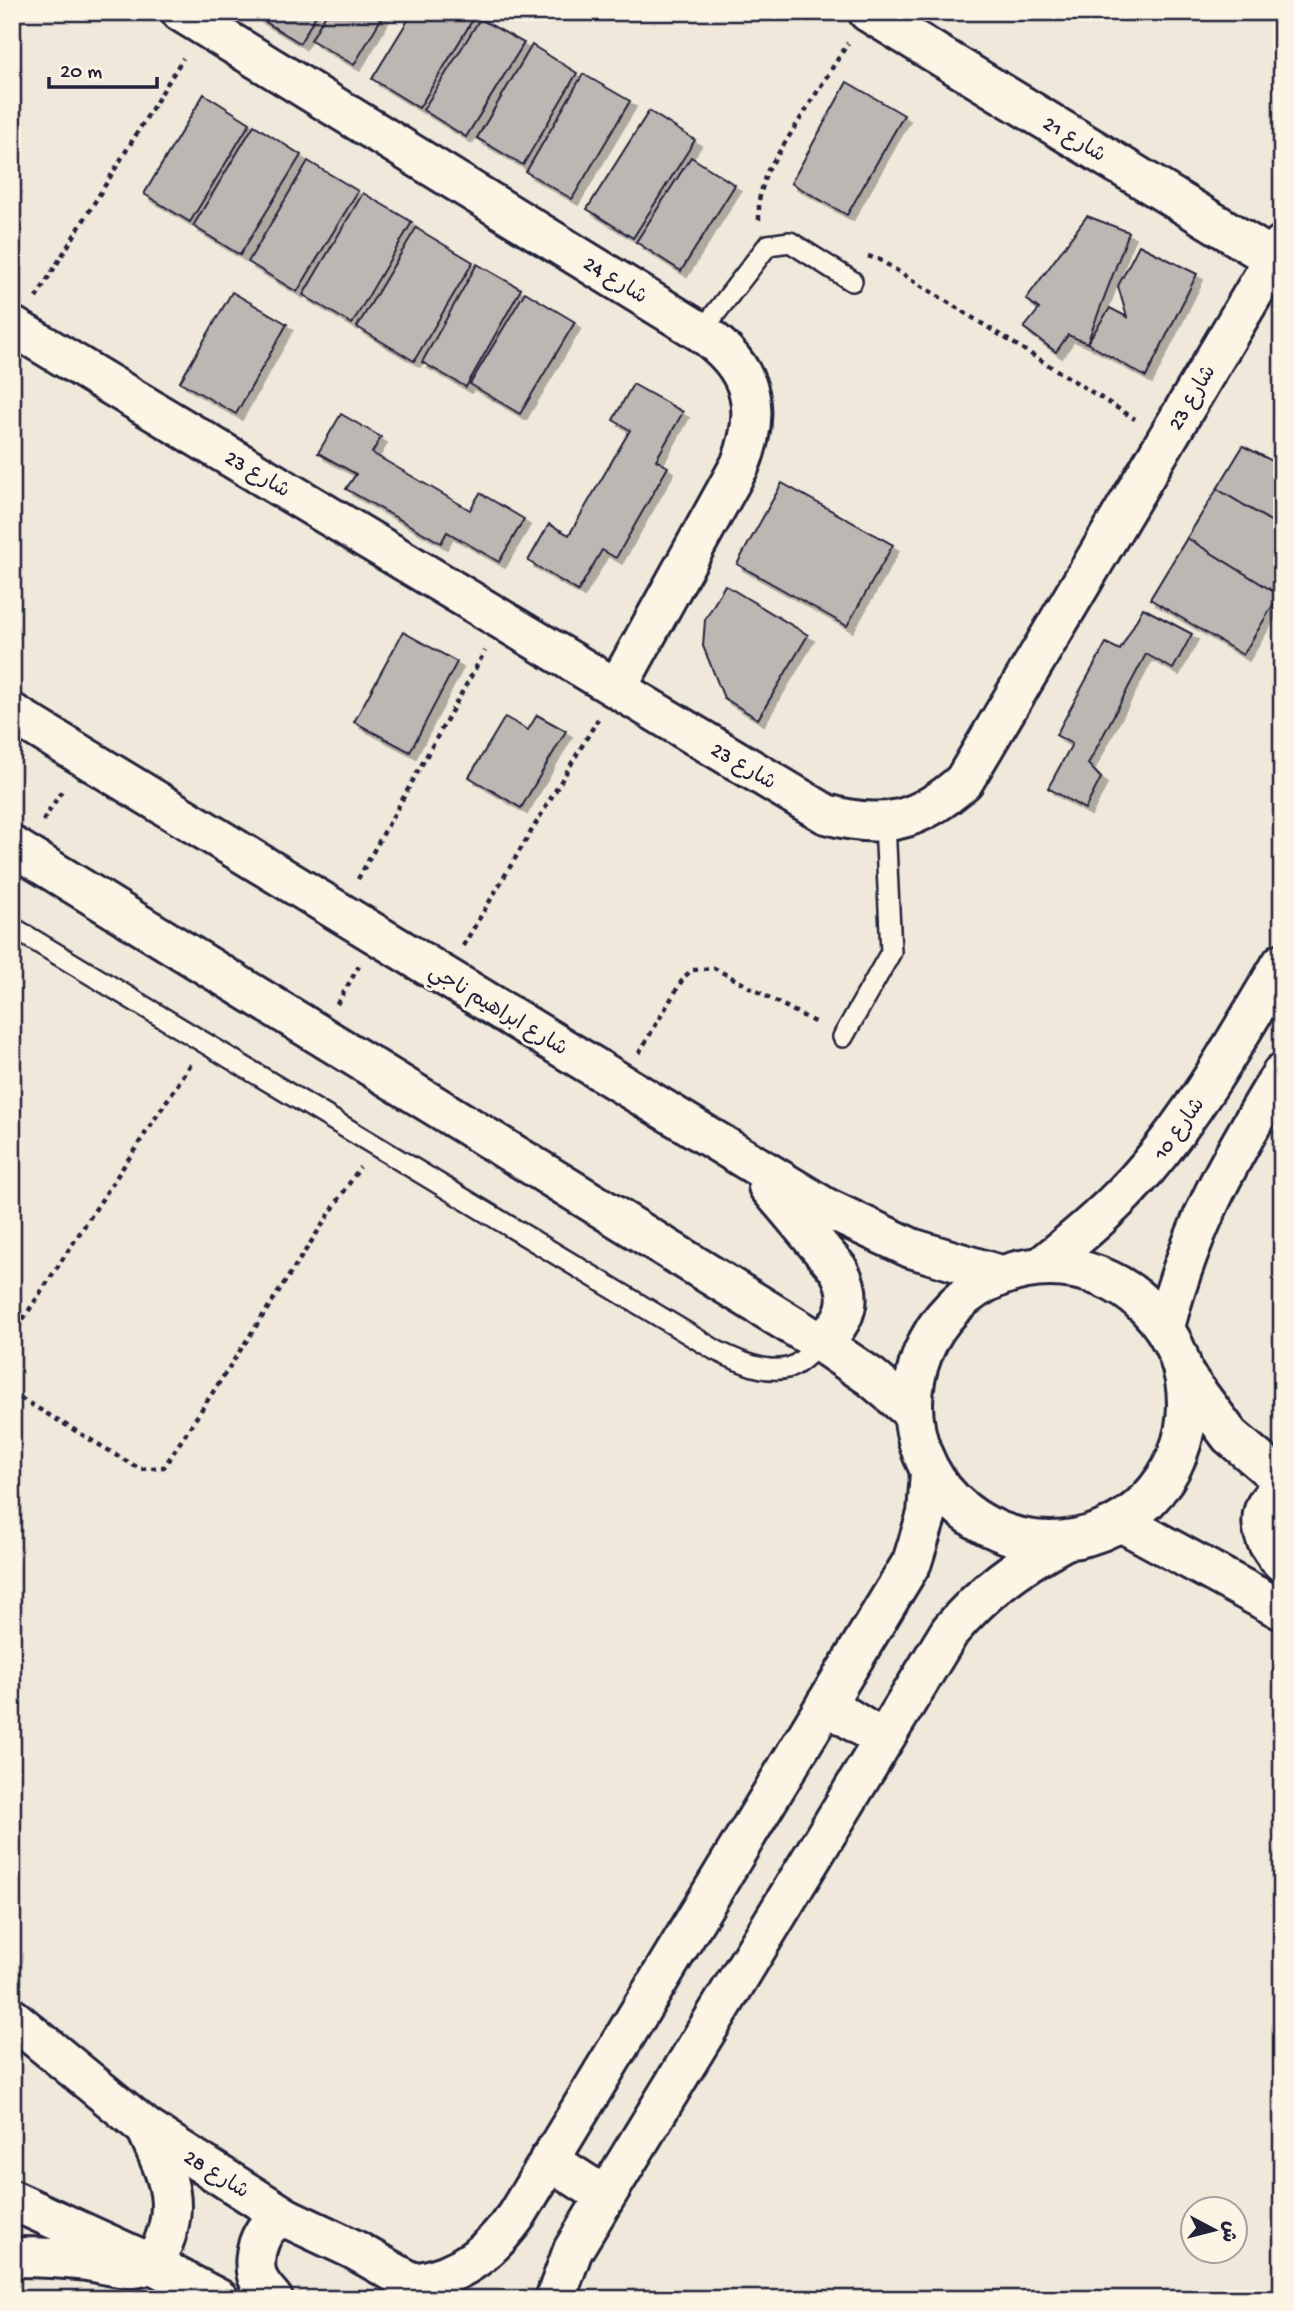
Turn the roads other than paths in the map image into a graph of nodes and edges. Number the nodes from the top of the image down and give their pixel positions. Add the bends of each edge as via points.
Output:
1 (192, 19) edge
2 (861, 24) edge
3 (1279, 256) edge
4 (852, 281) dead end
5 (15, 328) edge
6 (701, 332) junction
7 (617, 688) junction
8 (12, 713) edge
9 (885, 822) junction
10 (18, 850) edge
11 (12, 927) edge
12 (1282, 963) edge
13 (843, 1037) road end
14 (1282, 1073) edge
15 (1200, 1099) junction
16 (1248, 1129) junction
17 (746, 1159) junction
18 (1042, 1266) junction
19 (1000, 1275) junction
20 (1165, 1328) junction
21 (821, 1343) junction
22 (1186, 1377) junction
23 (912, 1412) junction
24 (930, 1472) junction
25 (1282, 1480) edge
26 (1282, 1489) edge
27 (1121, 1522) junction
28 (1062, 1542) junction
29 (1282, 1562) edge
30 (1282, 1610) edge
31 (826, 1704) junction
32 (883, 1740) junction
33 (13, 2017) edge
34 (146, 2129) junction
35 (549, 2160) junction
36 (605, 2196) junction
37 (12, 2200) edge
38 (288, 2218) junction
39 (12, 2257) edge
40 (150, 2263) junction
41 (429, 2291) edge
42 (219, 2299) edge
43 (273, 2299) edge
44 (555, 2299) edge

1 - 6 street, شارع 24
2 - 3 street, شارع 21
3 - 9 street, شارع 23 via 964,781 941,802 914,816
4 - 6 lane via 790,242 768,245
5 - 7 street, شارع 23
6 - 7 street, شارع 24 via 722,346 739,367 753,416 750,441
7 - 9 street, شارع 23 via 826,814 855,822
8 - 17 street, شارع ابراهيم ناجي
9 - 13 lane via 891,952
10 - 21 street
11 - 21 lane via 736,1360 777,1369 793,1366
12 - 15 street, شارع 10
14 - 16 street
15 - 16 street
15 - 18 street, شارع 10 via 1146,1170
16 - 20 street via 1225,1166 1189,1245
17 - 19 street, شارع ابراهيم ناجي via 868,1229 911,1248
17 - 21 street via 845,1281 847,1309
18 - 19 street
18 - 20 street via 1078,1268 1112,1280 1141,1300
19 - 23 street via 970,1291 944,1315 926,1344 915,1377
20 - 22 street
21 - 23 street
22 - 25 street via 1230,1436
22 - 27 street via 1182,1444 1168,1475 1147,1502
23 - 24 street
24 - 28 street via 972,1518 1000,1533 1030,1541
24 - 31 street via 927,1514 912,1562
26 - 29 street via 1266,1505 1262,1520 1269,1549
27 - 28 street
27 - 30 street
28 - 32 street via 1016,1568 971,1606 950,1631
31 - 32 street
31 - 35 street
32 - 36 street
33 - 34 street, شارع 28
34 - 38 street, شارع 28
34 - 40 street via 172,2196 169,2232
35 - 36 street
35 - 41 street via 516,2216 485,2253 440,2279
36 - 44 street via 573,2250
37 - 40 street
38 - 41 street, شارع 28
38 - 43 street via 278,2218 269,2227 257,2250 258,2279
39 - 40 street via 130,2268
40 - 42 street

